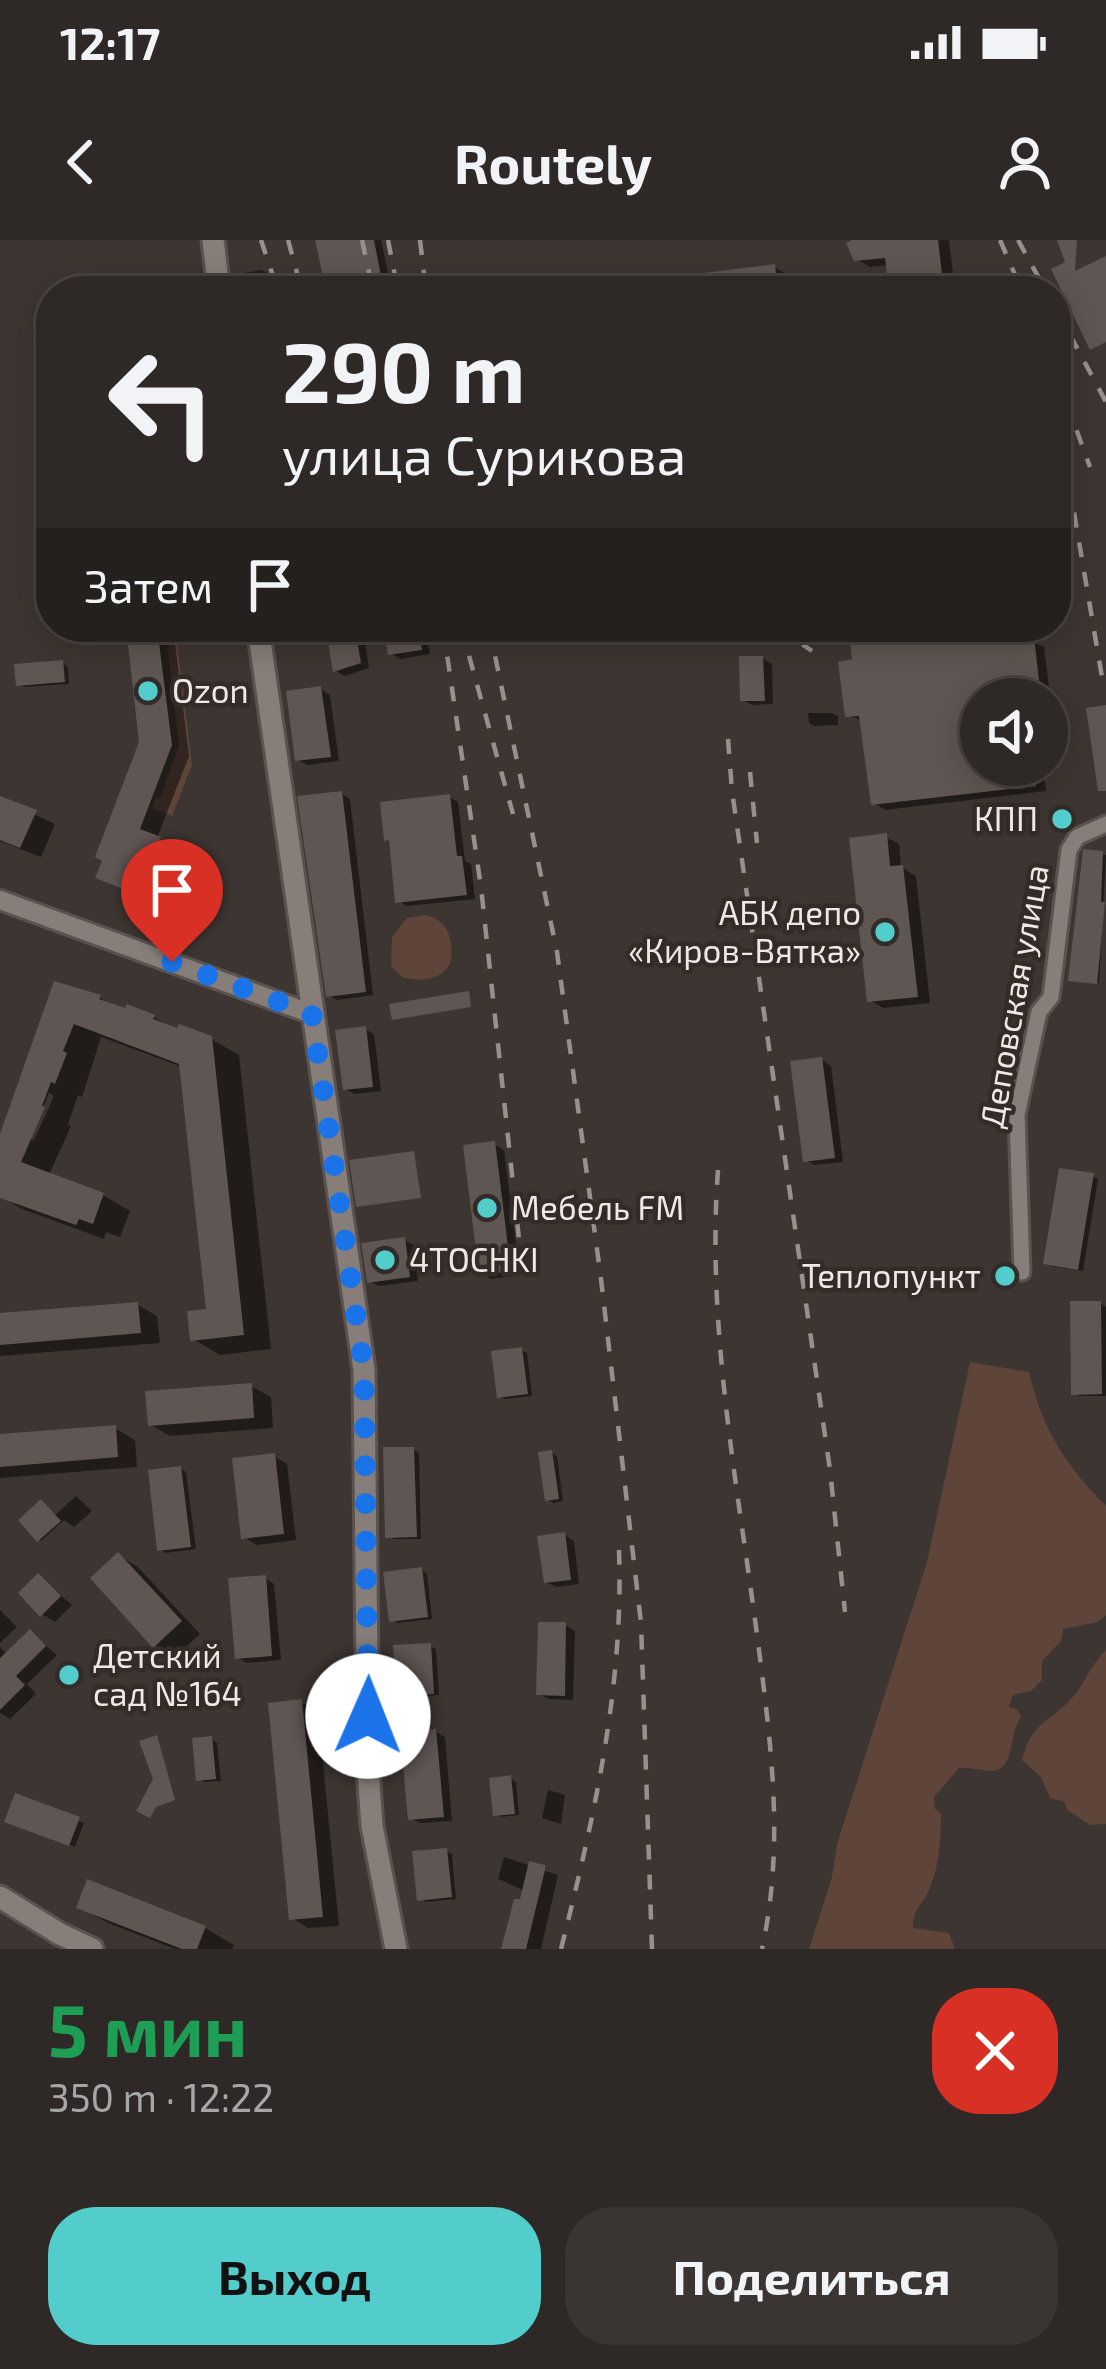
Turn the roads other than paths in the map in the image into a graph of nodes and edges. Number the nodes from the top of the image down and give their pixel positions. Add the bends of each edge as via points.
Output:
1 (213, 240) edge
2 (217, 276) edge
3 (260, 642) edge
4 (1106, 824) edge
5 (0, 900) edge
6 (312, 1014) junction
7 (1022, 1272) dead end
8 (0, 1897) edge
9 (92, 1949) edge
10 (396, 1949) edge

1 - 2 main road
3 - 6 main road
4 - 7 street, Деповская улица via 1071,844 1051,997 1040,1012 1017,1115
5 - 6 street
6 - 10 main road via 364,1370 368,1771
8 - 9 main road

